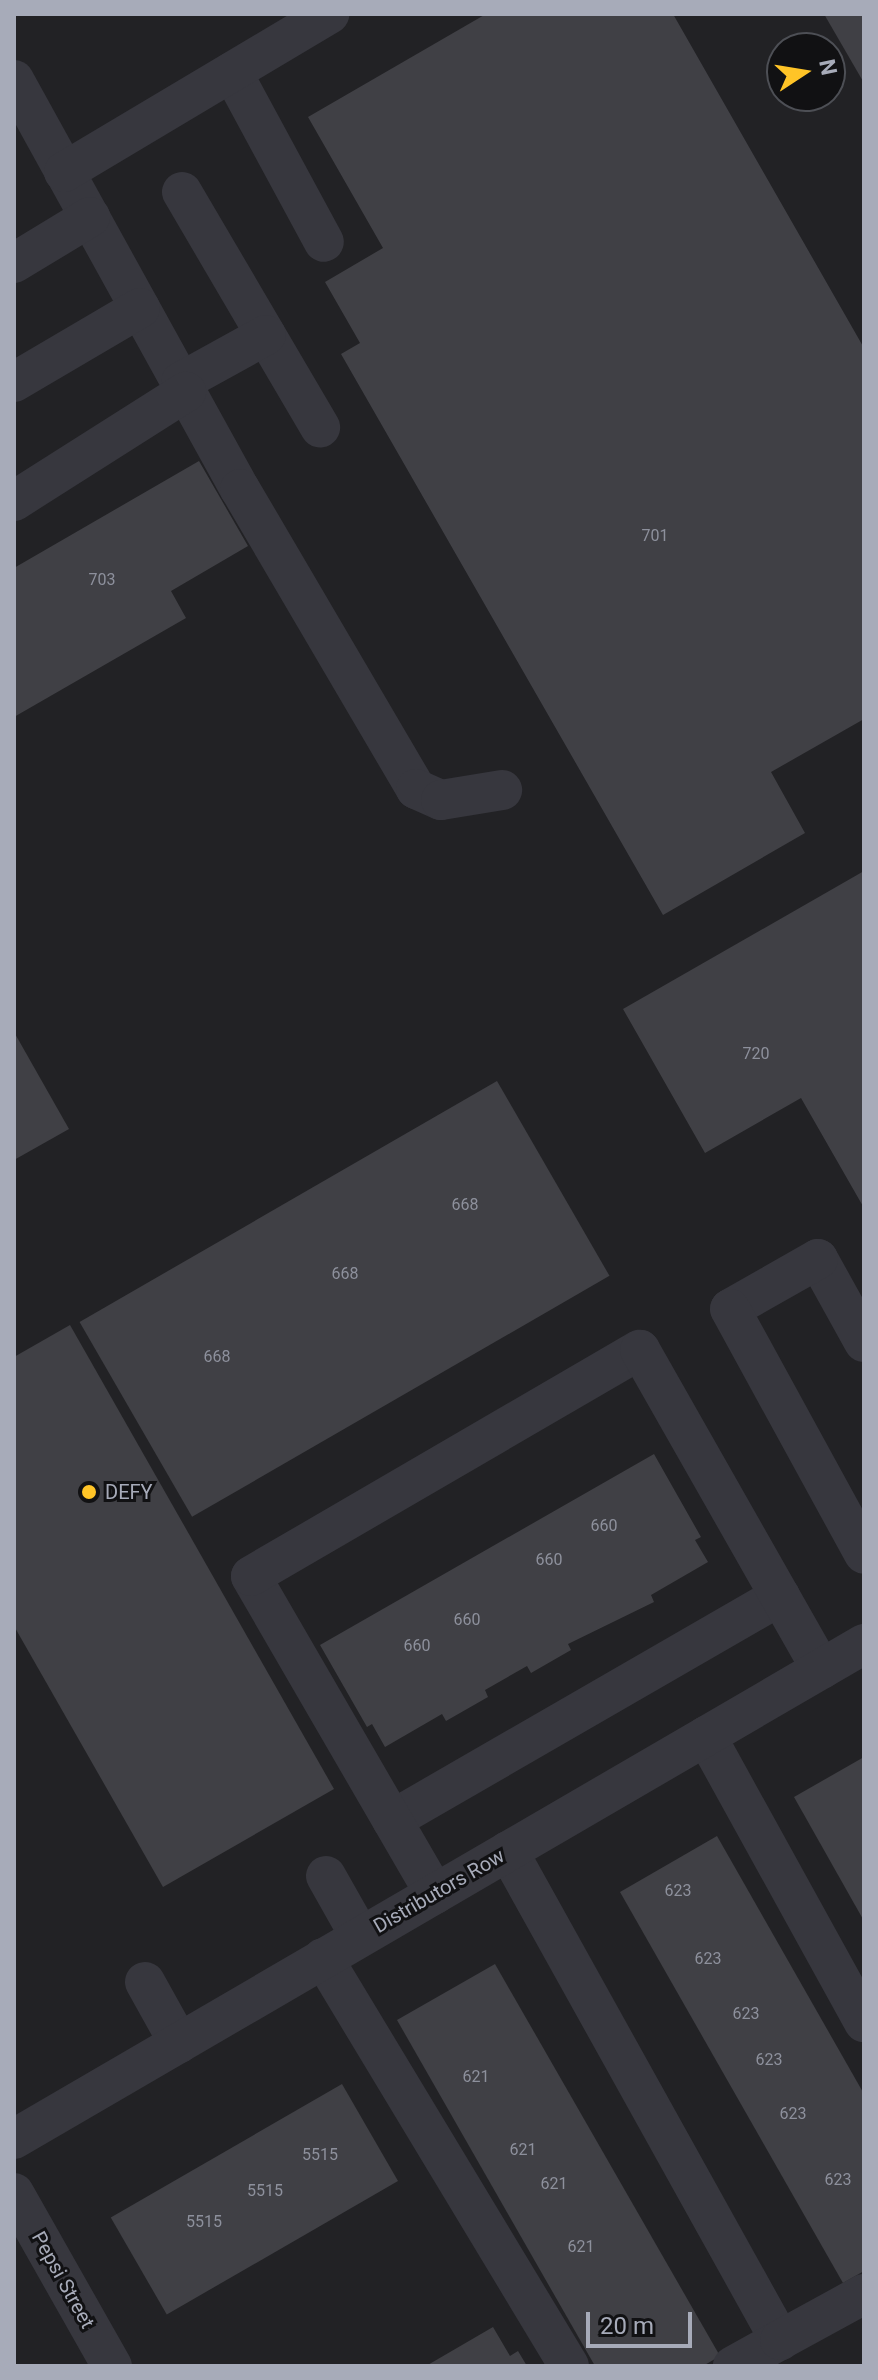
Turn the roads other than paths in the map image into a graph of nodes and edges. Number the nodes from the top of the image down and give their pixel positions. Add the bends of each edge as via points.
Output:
1 (329, 14) edge
2 (232, 72) junction
3 (14, 80) edge
4 (27, 134) edge
5 (64, 172) junction
6 (182, 192) dead end
7 (90, 217) junction
8 (324, 242) dead end
9 (14, 263) edge
10 (140, 308) junction
11 (266, 335) junction
12 (14, 382) edge
13 (184, 387) junction
14 (320, 427) dead end
15 (14, 501) edge
16 (502, 790) dead end
17 (864, 1342) edge
18 (864, 1554) edge
19 (780, 1596) junction
20 (864, 1644) edge
21 (821, 1669) junction
22 (706, 1736) junction
23 (392, 1820) junction
24 (508, 1851) junction
25 (326, 1876) dead end
26 (435, 1894) junction
27 (360, 1936) junction
28 (323, 1958) junction
29 (145, 1982) dead end
30 (859, 2000) edge
31 (179, 2043) junction
32 (14, 2139) edge
33 (14, 2193) edge
34 (864, 2294) edge
35 (780, 2340) junction
36 (112, 2366) edge
37 (569, 2366) edge
38 (733, 2366) edge

1 - 2 street
2 - 5 street
2 - 8 street
3 - 4 street
4 - 5 street
5 - 7 street
6 - 11 street
7 - 9 street
7 - 10 street
10 - 12 street
10 - 13 street
11 - 13 street
11 - 14 street
13 - 15 street
13 - 16 street via 416,789 441,800
17 - 18 street via 818,1259 730,1309
19 - 21 street
19 - 23 street
19 - 23 street via 640,1350 251,1576
20 - 21 street, Distributors Row
21 - 22 street, Distributors Row
22 - 24 street, Distributors Row
22 - 30 street
23 - 26 street
24 - 26 street, Distributors Row
24 - 35 street
25 - 27 street
26 - 27 street, Distributors Row
27 - 28 street, Distributors Row
28 - 31 street, Distributors Row
28 - 37 street
29 - 31 street
31 - 32 street, Distributors Row
33 - 36 street, Pepsi Street
34 - 35 street
35 - 38 street

